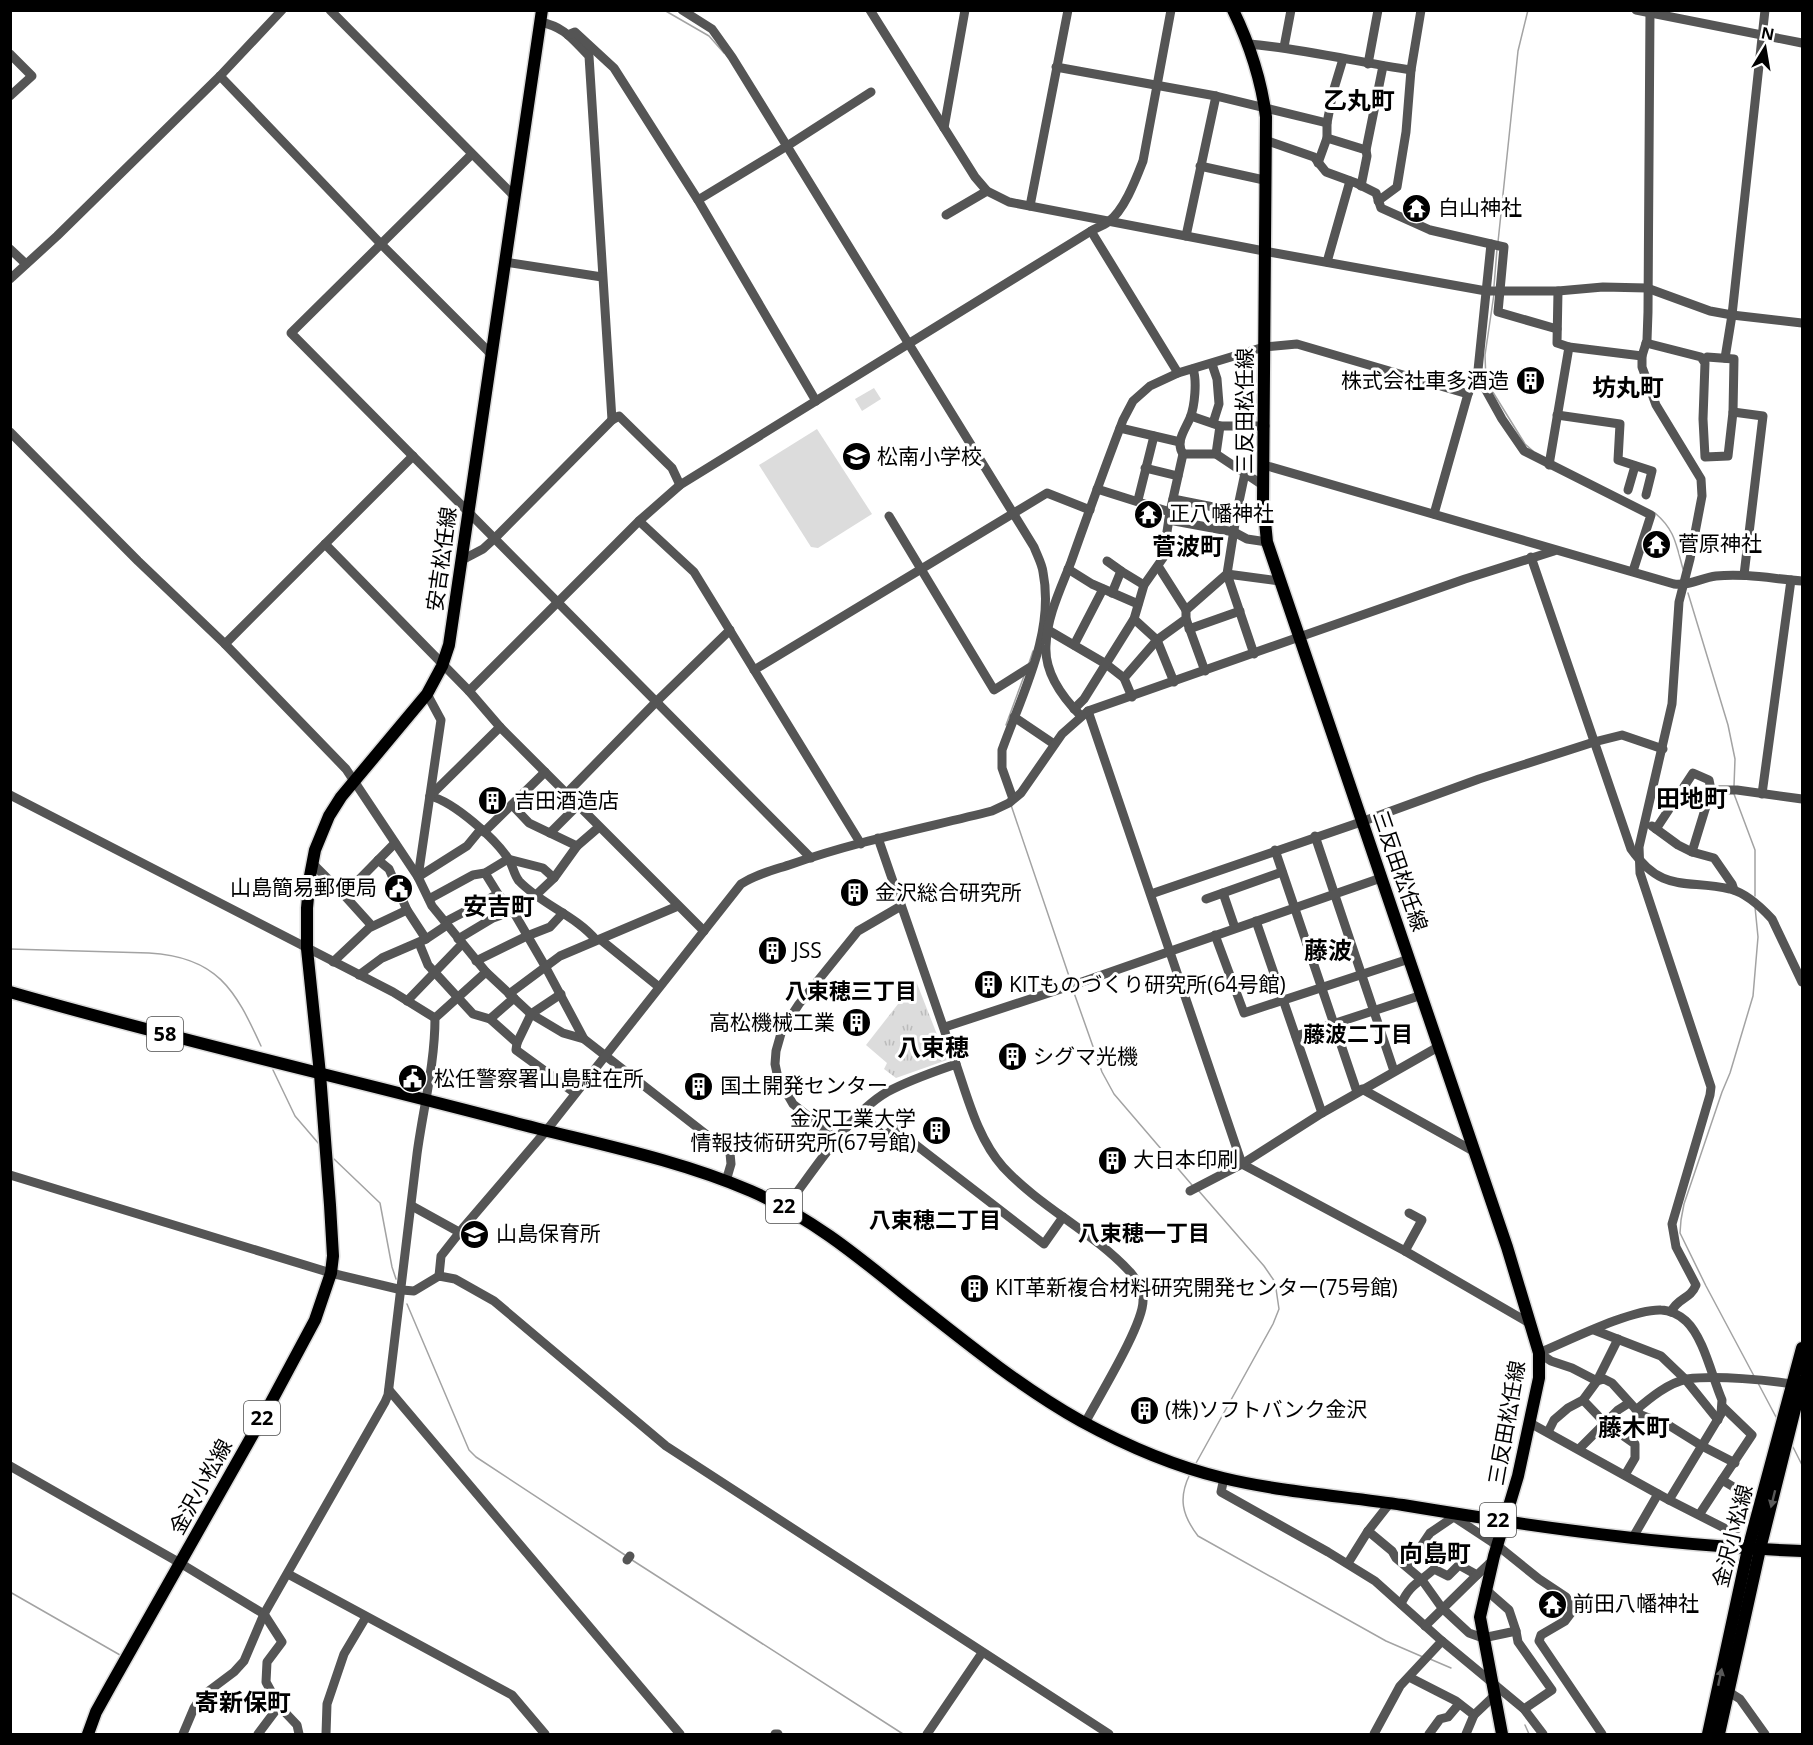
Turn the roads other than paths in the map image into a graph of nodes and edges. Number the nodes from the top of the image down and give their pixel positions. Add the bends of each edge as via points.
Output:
1 (282, 10) edge
2 (330, 10) edge
3 (682, 10) edge
4 (870, 10) edge
5 (965, 10) edge
6 (1068, 10) edge
7 (1171, 10) edge
8 (1233, 10) edge
9 (1291, 10) edge
10 (1378, 10) edge
11 (1421, 10) edge
12 (1636, 10) edge
13 (1766, 10) edge
14 (1650, 12) edge
15 (1680, 15) edge
16 (541, 16) edge
17 (568, 35) junction
18 (1763, 36) junction
19 (1803, 43) edge
20 (1249, 44) junction
21 (1284, 47) junction
22 (10, 54) edge
23 (1343, 59) junction
24 (1368, 64) junction
25 (1383, 66) junction
26 (1056, 68) junction
27 (1411, 70) junction
28 (220, 76) junction
29 (1157, 86) junction
30 (871, 92) dead end
31 (10, 96) edge
32 (1216, 96) junction
33 (1265, 109) junction
34 (1327, 123) junction
35 (944, 128) junction
36 (1327, 138) junction
37 (1265, 140) junction
38 (784, 148) junction
39 (1366, 150) junction
40 (471, 155) junction
41 (1318, 163) junction
42 (1200, 166) junction
43 (1264, 180) junction
44 (1350, 181) junction
45 (1361, 186) junction
46 (987, 191) junction
47 (515, 197) junction
48 (698, 200) junction
49 (1378, 201) junction
50 (1030, 206) junction
51 (946, 215) dead end
52 (1109, 222) junction
53 (1091, 231) junction
54 (1186, 236) junction
55 (381, 244) junction
56 (1495, 245) junction
57 (10, 249) edge
58 (1264, 252) junction
59 (505, 262) junction
60 (1327, 262) junction
61 (26, 264) junction
62 (602, 277) junction
63 (10, 279) edge
64 (1647, 288) junction
65 (1558, 291) junction
66 (1493, 292) junction
67 (1732, 315) junction
68 (1803, 322) edge
69 (1557, 329) junction
70 (1646, 343) junction
71 (905, 345) junction
72 (1264, 347) junction
73 (1569, 347) junction
74 (492, 355) junction
75 (1642, 356) junction
76 (1725, 358) junction
77 (1703, 360) junction
78 (1212, 364) junction
79 (1193, 369) junction
80 (1478, 370) junction
81 (1178, 373) junction
82 (1468, 394) junction
83 (816, 401) junction
84 (1733, 412) junction
85 (1557, 415) junction
86 (1191, 416) junction
87 (616, 418) junction
88 (1216, 425) junction
89 (1265, 426) junction
90 (1120, 428) junction
91 (10, 432) edge
92 (1154, 436) junction
93 (1180, 442) junction
94 (1183, 454) junction
95 (1216, 454) junction
96 (413, 456) junction
97 (1550, 462) junction
98 (1264, 465) junction
99 (1635, 466) junction
100 (1145, 468) junction
101 (1245, 472) junction
102 (1178, 476) junction
103 (680, 485) junction
104 (1264, 486) junction
105 (1097, 489) junction
106 (1628, 490) dead end
107 (1646, 495) dead end
108 (1173, 499) junction
109 (1138, 500) junction
110 (1090, 510) junction
111 (1237, 511) junction
112 (469, 512) junction
113 (1011, 514) junction
114 (1434, 514) junction
115 (889, 516) dead end
116 (1169, 516) junction
117 (1264, 517) junction
118 (639, 521) junction
119 (1234, 532) junction
120 (495, 538) junction
121 (1267, 542) junction
122 (325, 544) junction
123 (1554, 551) junction
124 (1531, 557) junction
125 (462, 560) junction
126 (1107, 561) dead end
127 (1158, 566) junction
128 (922, 568) junction
129 (1068, 569) junction
130 (1121, 571) junction
131 (1633, 572) junction
132 (1227, 574) junction
133 (1744, 575) junction
134 (1791, 580) junction
135 (1280, 581) junction
136 (1803, 581) edge
137 (1144, 585) junction
138 (1683, 585) junction
139 (1108, 591) junction
140 (558, 603) junction
141 (1138, 604) junction
142 (1240, 611) junction
143 (1134, 619) junction
144 (1187, 619) junction
145 (730, 630) junction
146 (1048, 630) junction
147 (1299, 639) junction
148 (1157, 640) junction
149 (225, 644) junction
150 (1074, 645) junction
151 (1254, 654) junction
152 (1047, 656) junction
153 (1106, 664) junction
154 (442, 666) junction
155 (1027, 669) junction
156 (754, 670) junction
157 (1205, 671) junction
158 (1124, 678) junction
159 (1174, 682) junction
160 (468, 691) junction
161 (427, 694) junction
162 (1131, 697) junction
163 (657, 701) junction
164 (1074, 709) junction
165 (1085, 714) junction
166 (1014, 717) junction
167 (500, 727) junction
168 (1594, 742) junction
169 (1054, 744) junction
170 (1663, 749) junction
171 (545, 772) junction
172 (356, 780) junction
173 (1712, 790) junction
174 (566, 794) junction
175 (1762, 794) junction
176 (10, 795) edge
177 (430, 796) junction
178 (1803, 799) edge
179 (1010, 802) junction
180 (512, 805) junction
181 (577, 806) junction
182 (1645, 820) junction
183 (1362, 822) junction
184 (599, 827) junction
185 (1656, 829) junction
186 (483, 831) junction
187 (550, 833) junction
188 (1315, 836) junction
189 (878, 838) junction
190 (395, 843) junction
191 (861, 843) junction
192 (577, 846) junction
193 (1275, 850) junction
194 (1692, 852) junction
195 (508, 858) junction
196 (811, 858) junction
197 (1638, 859) junction
198 (378, 860) junction
199 (312, 864) junction
200 (1282, 872) junction
201 (485, 873) junction
202 (418, 877) junction
203 (554, 878) junction
204 (1382, 878) junction
205 (1734, 891) junction
206 (1223, 893) junction
207 (498, 894) junction
208 (1151, 894) junction
209 (1334, 894) junction
210 (344, 895) junction
211 (536, 895) junction
212 (429, 898) junction
213 (1206, 899) dead end
214 (678, 906) junction
215 (901, 906) junction
216 (1293, 908) junction
217 (407, 910) junction
218 (513, 911) junction
219 (563, 913) junction
220 (1256, 921) junction
221 (446, 924) junction
222 (372, 927) junction
223 (1235, 928) junction
224 (704, 931) junction
225 (1215, 935) junction
226 (527, 936) junction
227 (599, 940) junction
228 (422, 941) junction
229 (460, 942) junction
230 (307, 949) junction
231 (1169, 952) junction
232 (1410, 959) junction
233 (476, 961) junction
234 (333, 962) junction
235 (545, 966) junction
236 (435, 972) junction
237 (486, 972) junction
238 (359, 975) junction
239 (1362, 975) junction
240 (1803, 982) edge
241 (659, 987) junction
242 (1321, 988) junction
243 (10, 992) edge
244 (561, 994) junction
245 (1422, 995) junction
246 (512, 996) junction
247 (458, 998) junction
248 (406, 1001) junction
249 (1283, 1001) junction
250 (1374, 1010) junction
251 (531, 1014) junction
252 (435, 1018) junction
253 (490, 1019) junction
254 (1334, 1024) junction
255 (945, 1027) junction
256 (1296, 1036) junction
257 (584, 1039) junction
258 (517, 1042) junction
259 (1438, 1047) junction
260 (604, 1056) junction
261 (956, 1064) junction
262 (1394, 1071) junction
263 (320, 1074) junction
264 (1360, 1091) junction
265 (575, 1093) junction
266 (426, 1098) junction
267 (861, 1112) junction
268 (1322, 1113) junction
269 (546, 1131) junction
270 (838, 1140) junction
271 (1475, 1152) junction
272 (1242, 1164) junction
273 (10, 1174) edge
274 (726, 1181) junction
275 (1192, 1190) dead end
276 (412, 1206) junction
277 (786, 1207) junction
278 (1409, 1213) dead end
279 (1063, 1217) junction
280 (459, 1232) junction
281 (1405, 1251) junction
282 (331, 1274) junction
283 (439, 1276) junction
284 (402, 1290) junction
285 (1671, 1312) junction
286 (1531, 1324) junction
287 (1594, 1330) junction
288 (1618, 1339) junction
289 (1803, 1348) edge
290 (1539, 1353) junction
291 (1713, 1379) junction
292 (1685, 1380) junction
293 (1597, 1381) junction
294 (1800, 1384) edge
295 (389, 1390) junction
296 (1582, 1400) junction
297 (1632, 1406) junction
298 (1723, 1407) junction
299 (1718, 1420) junction
300 (1085, 1423) junction
301 (1530, 1423) junction
302 (1605, 1423) junction
303 (1548, 1432) junction
304 (1702, 1446) junction
305 (1579, 1449) junction
306 (1735, 1463) junction
307 (10, 1466) edge
308 (1625, 1475) junction
309 (1224, 1478) junction
310 (1722, 1480) junction
311 (1658, 1494) junction
312 (1669, 1500) junction
313 (1390, 1503) junction
314 (1699, 1515) junction
315 (1456, 1516) junction
316 (1506, 1522) junction
317 (1368, 1531) junction
318 (1632, 1539) junction
319 (1498, 1546) junction
320 (1754, 1549) junction
321 (1803, 1551) edge
322 (1492, 1561) junction
323 (180, 1563) junction
324 (1348, 1563) junction
325 (1407, 1567) junction
326 (288, 1574) junction
327 (1477, 1575) junction
328 (1422, 1580) junction
329 (1485, 1588) junction
330 (1401, 1604) junction
331 (1442, 1608) junction
332 (264, 1614) junction
333 (366, 1617) junction
334 (1425, 1626) junction
335 (1516, 1631) junction
336 (1483, 1638) junction
337 (1442, 1641) junction
338 (982, 1653) junction
339 (1409, 1677) junction
340 (1491, 1680) junction
341 (1729, 1692) junction
342 (1494, 1696) junction
343 (1459, 1704) junction
344 (279, 1706) junction
345 (1524, 1709) junction
346 (1474, 1715) junction
347 (88, 1734) edge
348 (183, 1734) edge
349 (258, 1734) edge
350 (299, 1734) edge
351 (326, 1734) edge
352 (545, 1734) edge
353 (680, 1734) edge
354 (927, 1734) edge
355 (1109, 1734) edge
356 (1374, 1734) edge
357 (1429, 1734) edge
358 (1466, 1734) edge
359 (1502, 1734) edge
360 (1543, 1734) edge
361 (1602, 1734) edge
362 (1708, 1734) edge
363 (1719, 1734) edge
364 (1765, 1734) edge

1 - 28 street
2 - 40 street
3 - 38 street via 712,29
4 - 35 street
5 - 35 street
6 - 26 street
7 - 29 street
8 - 20 main road, 三反田松任線
9 - 21 street
10 - 24 street
11 - 27 street
12 - 14 street
13 - 18 street
14 - 15 street
14 - 64 street
15 - 18 street
16 - 17 street
16 - 47 main road, 安吉松任線
17 - 48 street via 574,32 614,68
17 - 62 street via 589,56
18 - 19 street
18 - 67 street
20 - 21 street
20 - 33 main road, 三反田松任線
21 - 23 street
22 - 31 street via 32,76
23 - 24 street
23 - 34 street
24 - 25 street
25 - 27 street
25 - 39 street
26 - 29 street
26 - 50 street
27 - 49 street via 1397,187
28 - 55 street
28 - 61 street
29 - 32 street
29 - 52 street via 1136,180
30 - 38 street
32 - 33 street
32 - 42 street
33 - 34 street
33 - 37 main road, 三反田松任線
34 - 36 street
35 - 46 street
36 - 39 street
36 - 41 street
37 - 41 street via 1314,157
37 - 43 main road, 三反田松任線
38 - 48 street
38 - 71 street
39 - 45 street
40 - 47 street
40 - 55 street
41 - 44 street via 1326,172
42 - 43 street
42 - 54 street
43 - 58 main road, 三反田松任線
44 - 45 street
44 - 60 street
45 - 49 street via 1376,194
46 - 50 street
46 - 51 street
47 - 59 main road, 安吉松任線
48 - 83 street
49 - 56 street via 1381,208 1430,230
50 - 52 street
52 - 53 street
52 - 54 street
53 - 71 street
53 - 81 street
54 - 58 street
55 - 74 street
55 - 96 street via 291,333
56 - 66 street
56 - 66 street via 1504,247
57 - 61 street
58 - 60 street
58 - 72 main road, 三反田松任線
59 - 62 street
59 - 74 main road, 安吉松任線
60 - 66 street
61 - 63 street
62 - 87 street
64 - 65 street
64 - 67 street
64 - 70 street
65 - 66 street
65 - 69 street
66 - 69 street via 1498,312
66 - 80 street
67 - 68 street
67 - 76 street
69 - 73 street via 1557,342
70 - 75 street
70 - 77 street
71 - 83 street
71 - 113 street
72 - 78 street
72 - 82 street via 1298,344
72 - 89 main road, 三反田松任線
73 - 75 street
73 - 85 street
74 - 112 main road, 安吉松任線
75 - 138 street via 1642,367 1656,405 1701,479 1702,496
76 - 77 street
76 - 84 street via 1734,359
77 - 84 street via 1705,457 1728,456
78 - 79 street
78 - 88 street via 1219,404
79 - 81 street
79 - 86 street via 1197,378
80 - 82 street
80 - 97 street via 1522,449
81 - 90 street via 1150,386 1133,401
82 - 114 street
83 - 103 street
84 - 133 street via 1763,416
85 - 97 street
85 - 99 street via 1620,424 1618,460
86 - 88 street
86 - 93 street
87 - 103 street via 672,468
87 - 120 street
88 - 89 street
88 - 95 street
89 - 98 main road, 三反田松任線
90 - 92 street
90 - 105 street
91 - 149 street
92 - 93 street
92 - 100 street
93 - 94 street
94 - 95 street
94 - 102 street
95 - 101 street
96 - 112 street
96 - 122 street
97 - 131 street via 1651,515
98 - 104 main road, 三反田松任線
98 - 114 street
99 - 106 street
99 - 107 street via 1652,471
100 - 102 street
100 - 109 street
101 - 104 street
101 - 111 street
102 - 108 street
103 - 118 street
104 - 117 main road, 三反田松任線
105 - 109 street
105 - 110 street
108 - 111 street
108 - 116 street
109 - 116 street
110 - 113 street via 1047,493
110 - 129 street
111 - 117 street
111 - 119 street
112 - 120 street
112 - 125 main road, 安吉松任線
113 - 128 street
113 - 155 street via 1034,547 1043,570 1046,595 1045,618
114 - 123 street
115 - 128 street
116 - 119 street
116 - 127 street via 1163,558
117 - 121 main road, 三反田松任線
118 - 140 street
118 - 145 street via 694,572
119 - 121 street
119 - 132 street
120 - 125 street
120 - 140 street
121 - 135 main road, 三反田松任線
122 - 149 street
122 - 154 street
123 - 124 street
123 - 131 street
124 - 147 street
124 - 168 street
125 - 154 main road, 安吉松任線
126 - 130 street
127 - 137 street
127 - 144 street
128 - 155 street via 994,690
128 - 156 street
129 - 139 street
129 - 146 street
130 - 137 street
130 - 139 street
131 - 138 street
132 - 135 street
132 - 142 street
132 - 144 street
133 - 134 street
133 - 138 street via 1713,576
134 - 136 street
134 - 175 street
135 - 147 main road, 三反田松任線
137 - 141 street
138 - 170 street via 1672,704
139 - 141 street
139 - 150 street
140 - 160 street
140 - 163 street
141 - 143 street
142 - 144 street
142 - 151 street
143 - 148 street
143 - 153 street
144 - 148 street
144 - 157 street
145 - 156 street
145 - 163 street
146 - 150 street
146 - 152 street
147 - 151 street
147 - 183 main road, 三反田松任線
148 - 158 street
148 - 159 street
149 - 172 street
150 - 153 street
151 - 157 street
152 - 155 street
152 - 164 street via 1054,680
153 - 158 street
153 - 164 street
154 - 160 street
154 - 161 main road, 安吉松任線
155 - 166 street
156 - 191 street
157 - 159 street
158 - 162 street
159 - 162 street
160 - 167 street
161 - 172 main road, 安吉松任線
161 - 177 street via 441,720
162 - 165 street
163 - 174 street
163 - 196 street
164 - 165 street
165 - 169 street
165 - 208 street
166 - 169 street
166 - 179 street via 1002,750
167 - 171 street
167 - 177 street
168 - 170 street via 1622,735
168 - 183 street
168 - 197 street via 1631,849
169 - 179 street
170 - 182 street
171 - 174 street
171 - 180 street
172 - 190 street
172 - 199 main road, 安吉松任線 via 329,816
173 - 175 street
173 - 185 street via 1709,780 1693,773
173 - 194 street
174 - 181 street
175 - 178 street
176 - 230 street
177 - 186 street via 469,818
177 - 202 street
179 - 189 street via 983,813
180 - 186 street
180 - 187 street via 529,823
181 - 184 street
181 - 187 street
182 - 185 street
182 - 197 street
183 - 188 street
183 - 204 main road, 三反田松任線
184 - 192 street
184 - 214 street
185 - 194 street
186 - 195 street
186 - 202 street via 467,846
187 - 192 street
188 - 193 street
188 - 209 street
189 - 191 street
189 - 215 street
190 - 198 street
190 - 202 street
191 - 196 street
192 - 203 street
193 - 200 street
193 - 208 street
194 - 205 street via 1714,858
195 - 201 street
195 - 203 street via 543,868
195 - 211 street via 518,879
196 - 224 street via 741,884
197 - 205 street via 1664,879
197 - 285 street via 1711,1087 1672,1224 1676,1247 1696,1285
198 - 210 street
198 - 217 street via 389,869
199 - 210 street
199 - 230 main road, 安吉松任線
200 - 206 street
200 - 216 street
201 - 207 street
201 - 212 street via 473,875
202 - 212 street
203 - 211 street
204 - 209 street
204 - 232 main road, 三反田松任線
205 - 240 street via 1772,919
206 - 213 street
206 - 223 street
207 - 218 street
207 - 221 street
208 - 231 street
209 - 216 street
209 - 239 street
210 - 222 street
211 - 218 street
211 - 219 street
212 - 221 street
214 - 224 street
214 - 227 street
215 - 255 street
215 - 270 street via 858,932 799,1004 782,1030 776,1051 775,1064 782,1089 793,1104
216 - 220 street
216 - 242 street
217 - 222 street
217 - 228 street
218 - 226 street
218 - 229 street via 493,918
219 - 226 street via 550,927
219 - 227 street
220 - 223 street
220 - 249 street
221 - 228 street
221 - 229 street
222 - 234 street
223 - 225 street
224 - 241 street
225 - 231 street
225 - 249 street via 1244,1014
226 - 233 street
226 - 235 street
227 - 235 street
227 - 241 street
228 - 236 street
228 - 238 street via 382,958
229 - 233 street
229 - 236 street
230 - 234 street
230 - 263 main road, 安吉松任線
231 - 255 street
231 - 272 street
232 - 239 street
232 - 245 main road, 三反田松任線
233 - 237 street
234 - 238 street
235 - 244 street
235 - 246 street
236 - 247 street
236 - 248 street
237 - 246 street
237 - 247 street
238 - 248 street
239 - 242 street
239 - 250 street
241 - 260 street
242 - 249 street
242 - 254 street
243 - 263 main road, 58
244 - 251 street
244 - 257 street
245 - 250 street
245 - 259 main road, 三反田松任線
246 - 251 street
246 - 253 street
247 - 252 street
247 - 253 street via 473,1014
248 - 252 street
249 - 256 street
250 - 254 street
250 - 262 street
251 - 257 street via 564,1033
251 - 258 street
252 - 266 street
253 - 258 street
254 - 256 street
254 - 264 street
255 - 261 street
256 - 268 street
257 - 260 street
258 - 265 street via 516,1050
259 - 262 street
259 - 271 main road, 三反田松任線
260 - 265 street
260 - 274 street via 730,1153
261 - 267 street via 885,1093
261 - 279 street via 990,1151 1023,1186
262 - 264 street
263 - 266 main road, 22
263 - 282 main road, 金沢小松線 / 22 via 332,1236
264 - 268 street
264 - 271 street
265 - 269 street
266 - 269 main road, 22
266 - 276 street
267 - 270 street
267 - 279 street via 884,1137 894,1128 1044,1244
268 - 272 street
269 - 274 main road, 22 via 632,1151
269 - 280 street
270 - 277 street
271 - 286 main road, 三反田松任線
272 - 275 street
272 - 281 street
273 - 282 street
274 - 277 main road, 22
276 - 280 street
276 - 284 street
277 - 300 main road, 22 via 835,1238 1030,1389
278 - 281 street via 1422,1220
279 - 300 street via 1131,1274 1143,1299 1140,1321
280 - 283 street via 441,1256
281 - 286 street
282 - 284 street
282 - 323 main road, 金沢小松線 / 22 via 315,1320
283 - 284 street via 414,1291
283 - 338 street via 455,1279 494,1301 666,1446
284 - 295 street
285 - 287 street via 1641,1312
285 - 291 street via 1685,1320 1697,1336
286 - 290 main road, 三反田松任線
287 - 288 street
287 - 290 street
288 - 292 street via 1660,1356
288 - 293 street
289 - 294 main road, 金沢小松線
290 - 293 street
290 - 301 main road, 三反田松任線 via 1539,1378
291 - 292 street
291 - 294 street
291 - 298 street
292 - 297 street
292 - 299 street
293 - 296 street
293 - 297 street via 1612,1383
294 - 320 main road, 金沢小松線
295 - 326 street
295 - 353 street
296 - 302 street
296 - 303 street via 1554,1420
297 - 302 street
297 - 304 street via 1641,1415 1670,1426
298 - 299 street
298 - 306 street via 1752,1435
299 - 304 street
300 - 309 main road, 22 via 1126,1444
301 - 303 street
301 - 316 main road, 三反田松任線
302 - 305 street
302 - 308 street via 1635,1444 1635,1458
303 - 305 street
304 - 306 street
304 - 312 street
305 - 308 street
306 - 310 street
307 - 323 street
308 - 311 street
309 - 313 main road, 22
309 - 324 street via 1221,1492
310 - 314 street
310 - 314 street via 1745,1494 1737,1529 1732,1532
311 - 312 street
311 - 318 street
312 - 314 street
313 - 315 main road, 22
313 - 317 street
315 - 316 main road, 22
315 - 319 street
315 - 325 street via 1430,1533
316 - 318 main road, 22
316 - 319 main road, 三反田松任線
317 - 324 street
317 - 325 street
318 - 320 main road, 22
319 - 322 main road, 三反田松任線
319 - 361 street via 1566,1597 1571,1613 1541,1635 1539,1641
320 - 321 main road, 22
320 - 341 main road, 金沢小松線
362 -> 320 main road, 金沢小松線
322 - 327 street
322 - 329 main road, 三反田松任線
323 - 332 street
323 - 347 main road, 金沢小松線 / 22 via 102,1701
324 - 330 street
325 - 328 street
326 - 332 street
326 - 333 street
327 - 328 street via 1459,1565 1448,1576 1434,1569
327 - 331 street
328 - 330 street via 1408,1588
328 - 331 street
329 - 335 street via 1509,1610
329 - 336 main road, 三反田松任線 via 1480,1617
330 - 334 street
331 - 334 street
331 - 336 street via 1469,1633
332 - 344 street via 282,1642 267,1662 266,1671 266,1682
332 - 348 street via 243,1661 202,1696
333 - 351 street via 344,1654 327,1704
333 - 352 street via 512,1695
334 - 337 street
335 - 336 street
335 - 345 street via 1518,1642 1552,1690
336 - 340 main road, 三反田松任線
337 - 339 street
337 - 340 street
338 - 354 street
338 - 355 street
339 - 343 street
339 - 356 street
340 - 342 main road, 三反田松任線
340 - 345 street
341 - 363 main road, 金沢小松線
341 - 364 street via 1740,1699
342 - 346 street
342 - 359 main road, 三反田松任線
343 - 346 street
343 - 357 street
344 - 349 street
344 - 350 street via 297,1725
345 - 360 street
346 - 358 street

